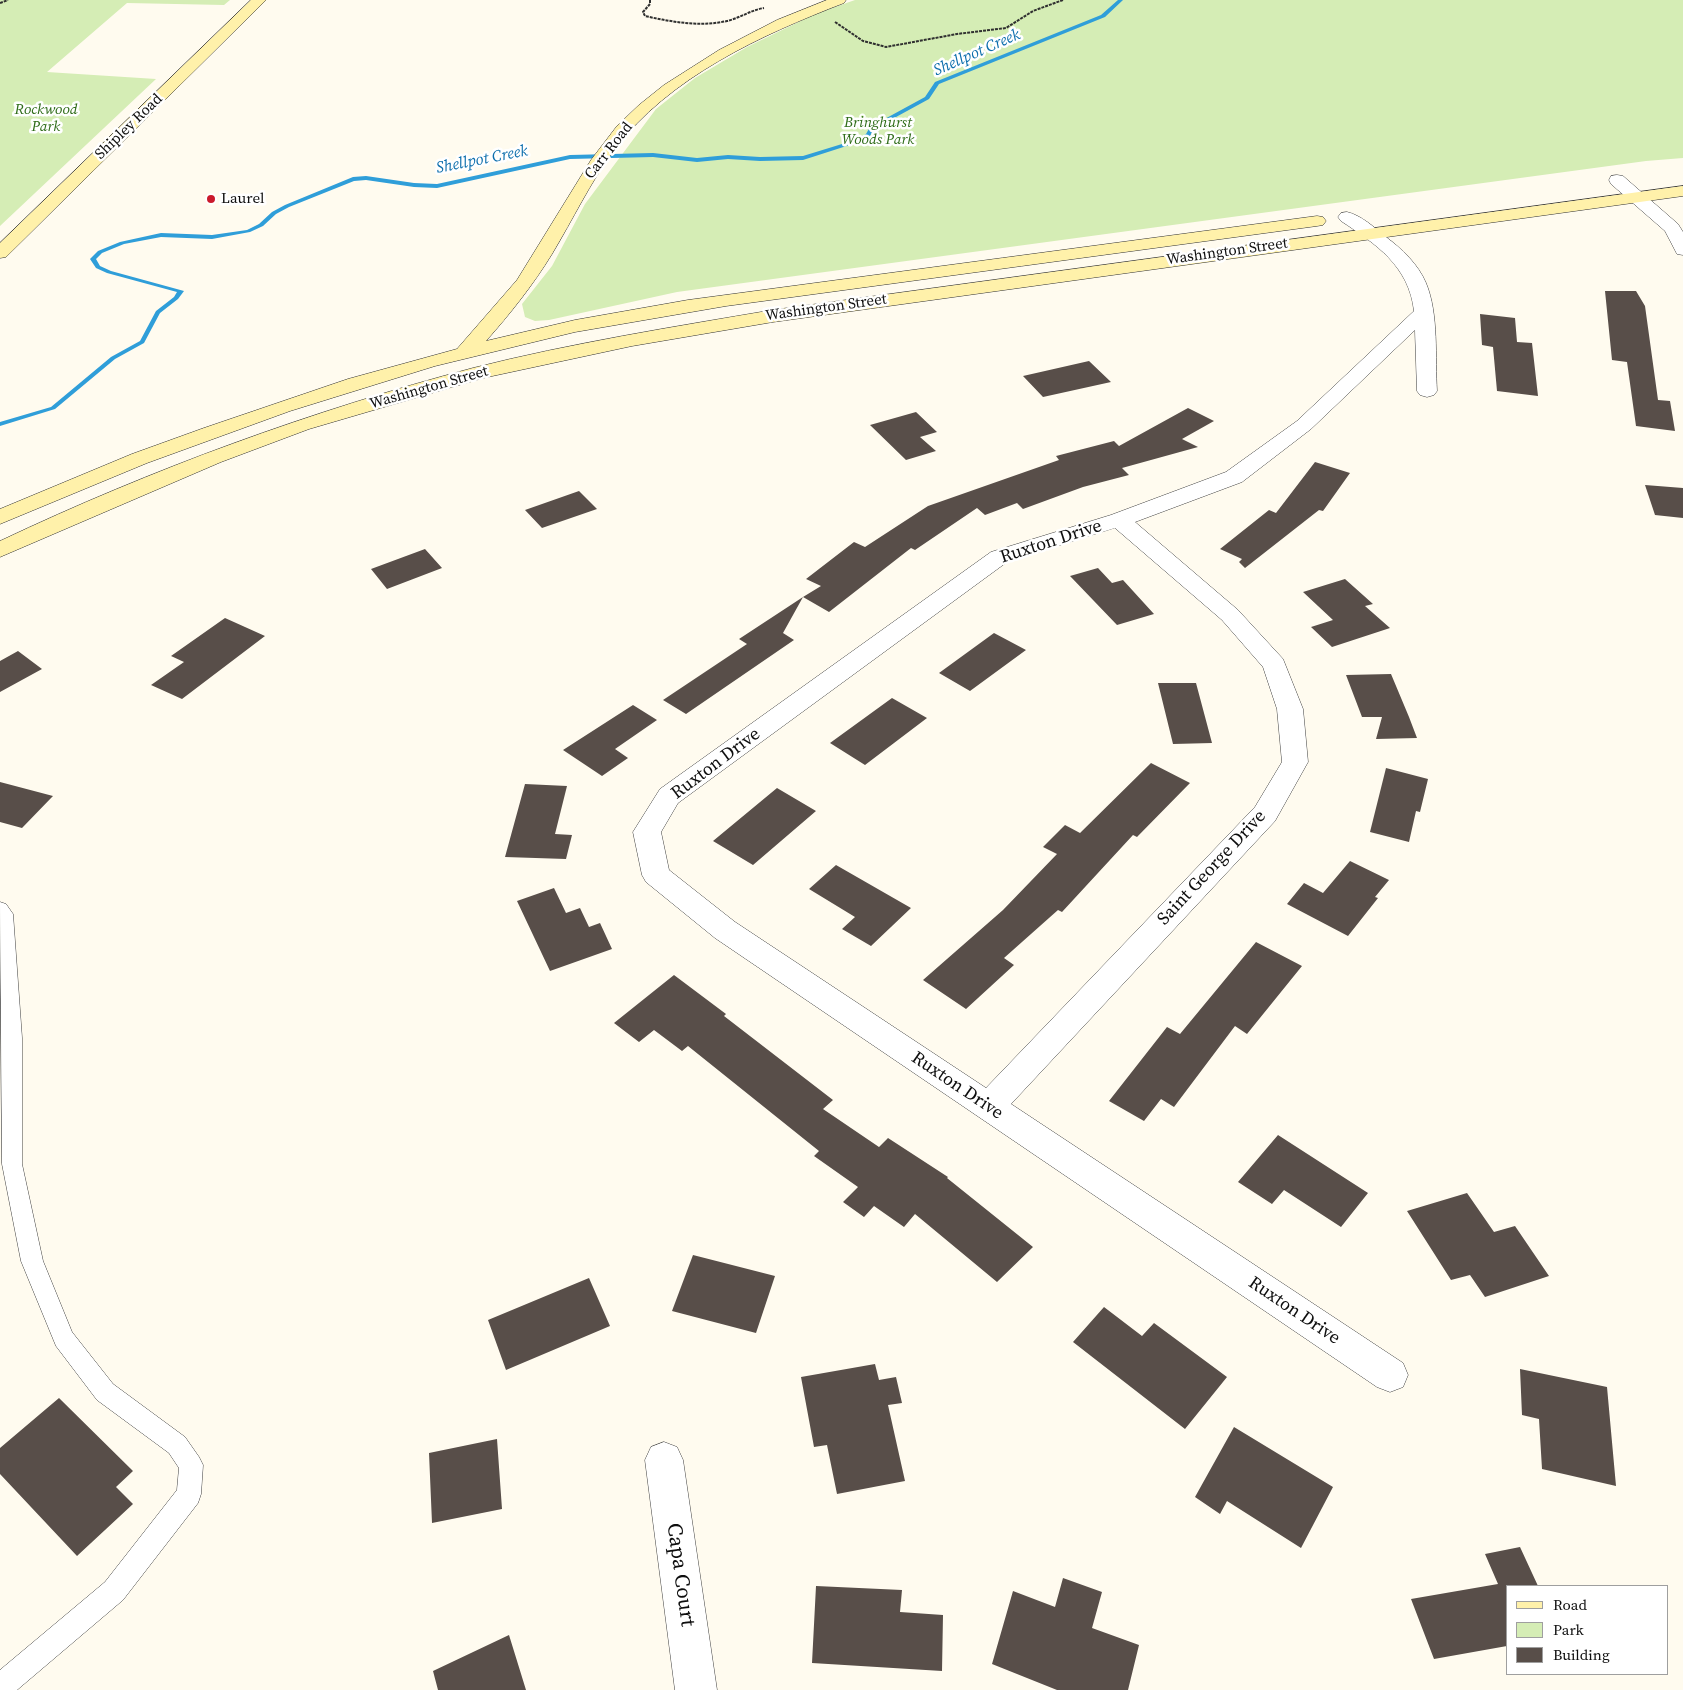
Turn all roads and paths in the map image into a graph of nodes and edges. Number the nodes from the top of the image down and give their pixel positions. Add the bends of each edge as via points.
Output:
1 (8, 0) edge
2 (258, 0) edge
3 (650, 0) edge
4 (840, 0) edge
5 (1063, 0) edge
6 (0, 3) edge
7 (811, 11) junction
8 (1644, 177) dead end
9 (1617, 180) junction
10 (1598, 183) dead end
11 (1683, 191) edge
12 (1637, 196) junction
13 (1376, 213) dead end
14 (1347, 217) junction
15 (1370, 233) junction
16 (1683, 250) edge
17 (0, 253) edge
18 (507, 304) junction
19 (1423, 312) junction
20 (577, 326) junction
21 (487, 339) junction
22 (464, 352) junction
23 (566, 354) junction
24 (1427, 391) dead end
25 (302, 425) junction
26 (0, 517) edge
27 (1119, 520) junction
28 (0, 550) edge
29 (0, 908) edge
30 (988, 1107) junction
31 (1390, 1375) dead end
32 (664, 1460) dead end
33 (0, 1688) edge
34 (696, 1690) edge

1 - 6 path
2 - 17 main road, Shipley Road
3 - 7 path via 643,12 645,16 690,22 731,20 762,8
4 - 7 main road, Carr Road
5 - 7 path via 1033,11 1006,28 886,47 863,41 826,16
7 - 18 main road, Carr Road via 739,45 685,78 623,130 576,194 531,272
8 - 9 main road
9 - 10 main road
9 - 12 street
11 - 12 main road, Washington Street
12 - 15 main road, Washington Street
12 - 16 street via 1672,228
13 - 14 main road, Washington Street
14 - 15 street
14 - 20 main road, Washington Street via 751,297
15 - 19 street via 1400,260 1417,282
15 - 23 main road, Washington Street via 773,316
18 - 20 main road via 513,320 523,326
18 - 21 main road, Carr Road
19 - 24 street
19 - 27 street, Ruxton Drive via 1304,425 1234,477
20 - 21 main road, Washington Street
21 - 22 main road, Carr Road
21 - 23 main road via 518,354
22 - 25 main road, Carr Road via 447,367 411,386
22 - 26 main road, Washington Street via 236,424 90,478
23 - 25 main road, Washington Street via 479,373
25 - 28 main road, Washington Street via 48,526
27 - 30 street, Saint George Drive via 1230,616 1274,665 1290,710 1295,762 1265,814
27 - 30 street, Ruxton Drive via 998,557 670,796 646,832 656,875 725,930
29 - 33 lane via 4,914 12,1038 12,1164 32,1261 64,1339 105,1392 177,1445 191,1465 189,1494 114,1591
30 - 31 street, Ruxton Drive
32 - 34 street, Capa Court

